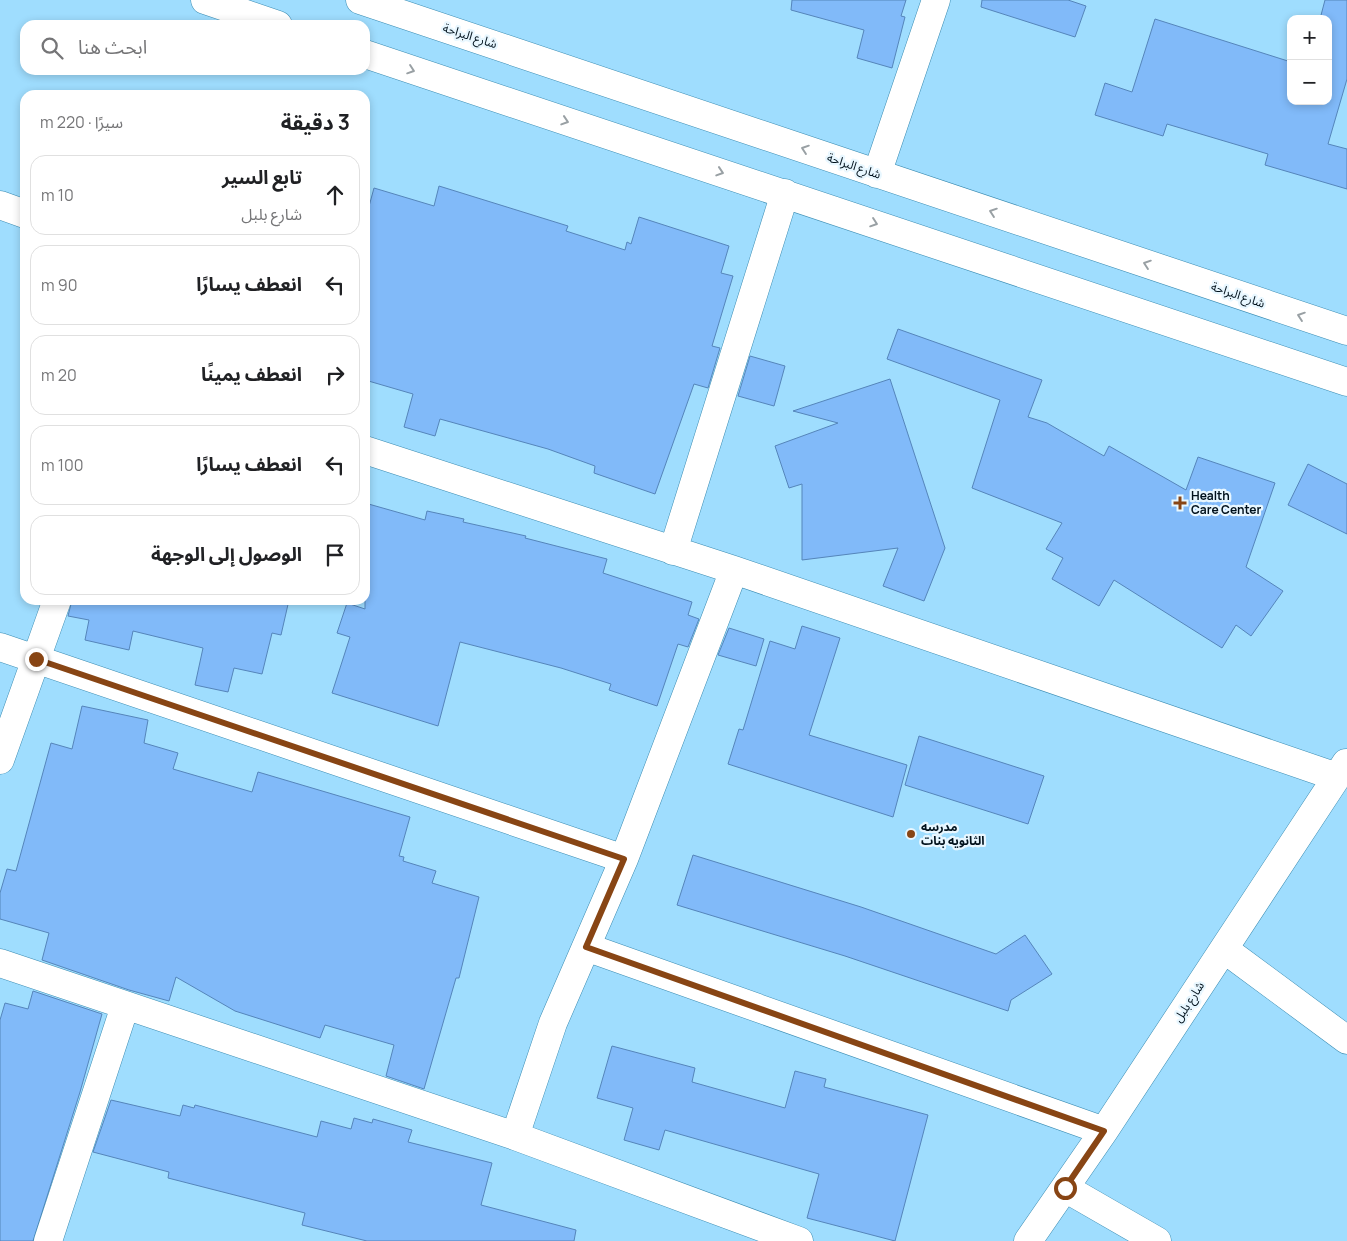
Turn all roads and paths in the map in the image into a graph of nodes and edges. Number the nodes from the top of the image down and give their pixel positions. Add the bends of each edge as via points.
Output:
1 (205, 0) edge
2 (360, 0) edge
3 (936, 0) edge
4 (263, 20) edge
5 (370, 56) edge
6 (877, 174) junction
7 (785, 193) junction
8 (0, 205) edge
9 (20, 212) edge
10 (1347, 331) edge
11 (1347, 382) edge
12 (370, 452) edge
13 (673, 551) junction
14 (734, 570) junction
15 (55, 605) edge
16 (0, 647) edge
17 (36, 659) junction
18 (0, 760) edge
19 (1342, 769) edge
20 (624, 859) junction
21 (586, 947) junction
22 (1224, 949) junction
23 (0, 963) edge
24 (126, 1006) junction
25 (1347, 1040) edge
26 (1104, 1131) junction
27 (515, 1136) junction
28 (1065, 1188) junction
29 (48, 1241) edge
30 (799, 1241) edge
31 (1028, 1241) edge
32 (1157, 1241) edge

1 - 4 street
6 -> 2 street, شارع البراحة
3 - 6 street
5 -> 7 street
10 -> 6 street, شارع البراحة
7 -> 11 street
7 - 13 street
8 - 9 street
12 - 13 street
13 - 14 street
14 - 19 street
14 - 20 street
15 - 17 street
16 - 17 street
17 - 18 street
17 - 20 street
19 - 22 street, شارع بلبل
20 - 21 street
21 - 26 street
21 - 27 street via 553,1023
22 - 25 street
22 - 26 street, شارع بلبل
23 - 24 street
24 - 27 street
24 - 29 street
26 - 28 street, شارع بلبل
27 - 30 street
28 - 31 street, شارع بلبل
28 - 32 street

